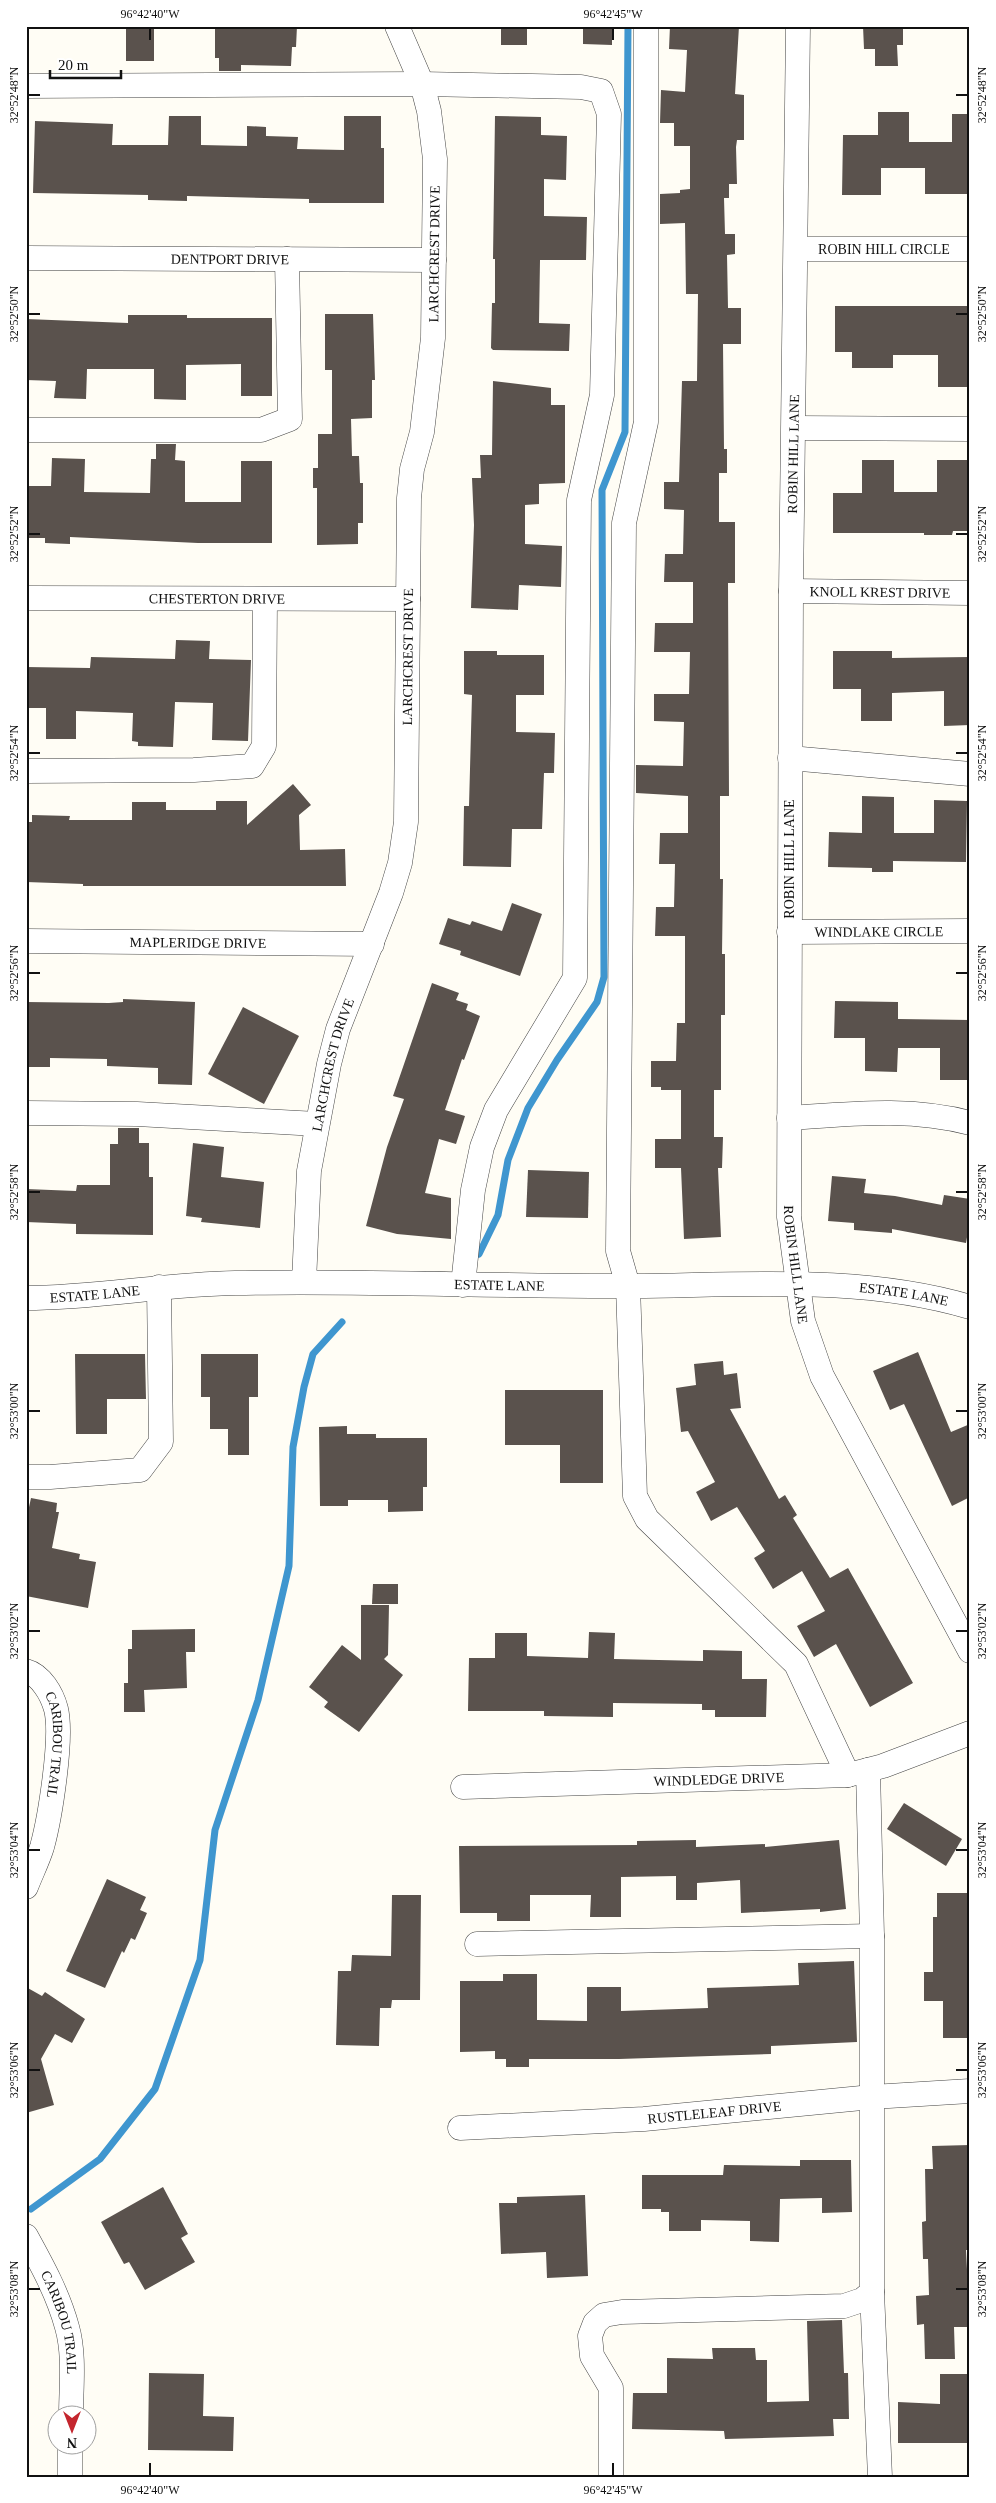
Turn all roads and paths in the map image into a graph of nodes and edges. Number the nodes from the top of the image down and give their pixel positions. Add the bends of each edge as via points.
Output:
1 (397, 26) edge
2 (646, 26) edge
3 (798, 26) edge
4 (422, 84) junction
5 (26, 86) edge
6 (796, 249) junction
7 (970, 249) edge
8 (26, 258) edge
9 (287, 259) junction
10 (434, 260) junction
11 (794, 428) junction
12 (970, 428) edge
13 (26, 430) edge
14 (791, 591) junction
15 (970, 593) edge
16 (26, 598) edge
17 (265, 598) junction
18 (408, 599) junction
19 (790, 758) junction
20 (26, 771) edge
21 (970, 774) edge
22 (970, 931) edge
23 (789, 932) junction
24 (26, 941) edge
25 (372, 944) junction
26 (26, 1113) edge
27 (789, 1118) junction
28 (970, 1123) edge
29 (317, 1124) junction
30 (304, 1282) junction
31 (797, 1284) junction
32 (463, 1285) junction
33 (628, 1286) junction
34 (158, 1287) junction
35 (26, 1298) edge
36 (970, 1307) edge
37 (26, 1477) edge
38 (970, 1651) edge
39 (26, 1671) edge
40 (970, 1734) edge
41 (858, 1772) junction
42 (463, 1787) dead end
43 (34, 1847) edge
44 (26, 1887) edge
45 (872, 1936) junction
46 (477, 1944) dead end
47 (970, 2091) edge
48 (872, 2097) junction
49 (460, 2128) dead end
50 (26, 2236) edge
51 (872, 2292) junction
52 (71, 2406) edge
53 (70, 2456) edge
54 (70, 2477) edge
55 (610, 2477) edge
56 (880, 2477) edge

1 - 4 street, LARCHCREST DRIVE
2 - 33 street via 646,422 624,523 618,1251
3 - 6 street, ROBIN HILL LANE
4 - 5 street
4 - 10 street, LARCHCREST DRIVE via 430,111 436,159
4 - 32 street via 581,87 601,92 609,114 602,395 579,500 575,978 496,1110 482,1147 473,1190
6 - 7 street, ROBIN HILL CIRCLE
6 - 11 street, ROBIN HILL LANE
8 - 9 street, DENTPORT DRIVE
9 - 10 street, DENTPORT DRIVE
9 - 13 street via 290,419 261,430
10 - 18 street, LARCHCREST DRIVE via 434,338 409,498
11 - 12 street
11 - 14 street, ROBIN HILL LANE
14 - 15 street, KNOLL KREST DRIVE
14 - 19 street, ROBIN HILL LANE
16 - 17 street, CHESTERTON DRIVE
17 - 18 street, CHESTERTON DRIVE
17 - 20 street via 264,746 252,766 194,770
18 - 25 street, LARCHCREST DRIVE via 406,822 400,864
19 - 21 street
19 - 23 street, ROBIN HILL LANE
22 - 23 street, WINDLAKE CIRCLE
23 - 27 street, ROBIN HILL LANE
24 - 25 street, MAPLERIDGE DRIVE
25 - 29 street, LARCHCREST DRIVE via 338,1029
26 - 29 street via 136,1114
27 - 28 street via 885,1111
27 - 31 street, ROBIN HILL LANE via 789,1217
29 - 30 street, LARCHCREST DRIVE via 310,1171
30 - 32 street, ESTATE LANE
30 - 34 street, ESTATE LANE
31 - 33 street, ESTATE LANE
31 - 36 street, ESTATE LANE via 888,1290 937,1297
31 - 38 street, ROBIN HILL LANE via 803,1321 822,1376
32 - 33 street, ESTATE LANE
33 - 41 street via 635,1496 647,1519 796,1664
34 - 35 street, ESTATE LANE
34 - 37 street via 161,1442 140,1470
39 - 43 street, CARIBOU TRAIL via 34,1673 48,1690 56,1710 57,1759
40 - 41 street, WINDLEDGE DRIVE
41 - 42 street, WINDLEDGE DRIVE
41 - 45 street
43 - 44 street, CARIBOU TRAIL
45 - 46 street
45 - 48 street
47 - 48 street, RUSTLELEAF DRIVE
48 - 49 street, RUSTLELEAF DRIVE via 644,2119
48 - 51 street
50 - 52 street, CARIBOU TRAIL via 54,2288 68,2328
51 - 55 street via 862,2300 844,2306 604,2315 595,2323 590,2336 592,2356 611,2388
51 - 56 street
53 - 54 street

